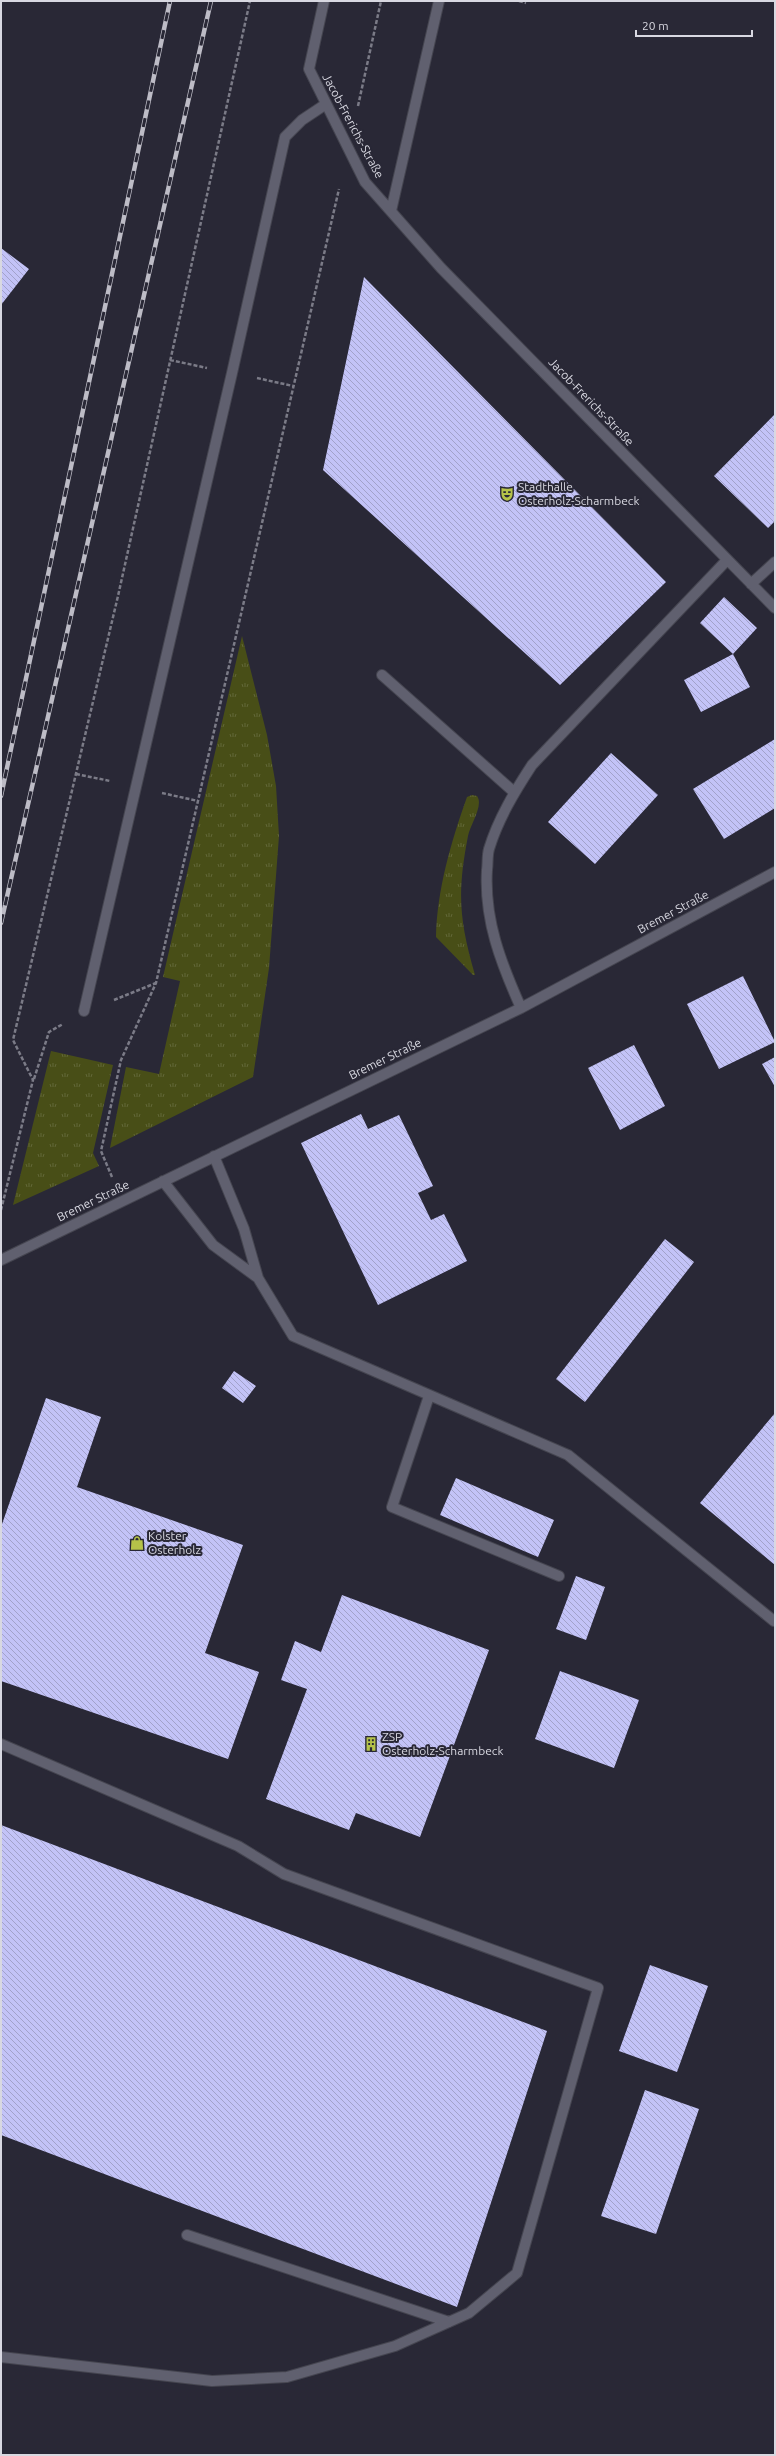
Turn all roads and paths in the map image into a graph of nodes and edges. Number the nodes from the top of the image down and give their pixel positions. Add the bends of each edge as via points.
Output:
1 (250, 1) edge
2 (324, 1) edge
3 (381, 1) edge
4 (439, 1) edge
5 (519, 1) edge
6 (526, 3) dead end
7 (326, 104) junction
8 (348, 148) junction
9 (391, 211) junction
10 (727, 560) junction
11 (775, 562) edge
12 (751, 584) junction
13 (775, 608) edge
14 (382, 675) dead end
15 (514, 792) junction
16 (775, 872) edge
17 (521, 1008) junction
18 (84, 1011) dead end
19 (214, 1156) junction
20 (163, 1181) junction
21 (123, 1201) junction
22 (1, 1210) edge
23 (1, 1260) edge
24 (258, 1278) junction
25 (429, 1396) junction
26 (559, 1576) dead end
27 (774, 1621) dead end
28 (1, 1744) edge
29 (187, 2236) dead end
30 (449, 2322) junction
31 (1, 2357) edge

1 - 22 path via 118,596 13,1040 33,1080
2 - 7 street, Jacob-Frerichs-Straße via 309,69
3 - 8 path
4 - 9 street, Jacob-Frerichs-Straße
5 - 6 path
7 - 8 street, Jacob-Frerichs-Straße
7 - 18 street via 302,120 284,137 232,374
8 - 9 street, Jacob-Frerichs-Straße via 365,182
8 - 21 path via 156,983 121,1060 101,1151
9 - 10 street, Jacob-Frerichs-Straße via 441,268
10 - 12 street, Jacob-Frerichs-Straße
10 - 15 street via 532,765
11 - 12 street
12 - 13 street, Jacob-Frerichs-Straße
14 - 15 street
15 - 17 street via 489,850 486,891 491,928 503,967
16 - 17 street, Bremer Straße
17 - 19 street, Bremer Straße
19 - 20 street, Bremer Straße
19 - 24 street via 244,1229
20 - 21 street, Bremer Straße
20 - 24 street via 213,1245
21 - 23 street, Bremer Straße
24 - 25 street via 293,1336
25 - 26 street via 392,1507
25 - 27 street via 568,1455
28 - 30 street via 238,1846 284,1874 598,1988 517,2273 469,2314
29 - 30 street
30 - 31 street via 395,2346 287,2377 212,2381

